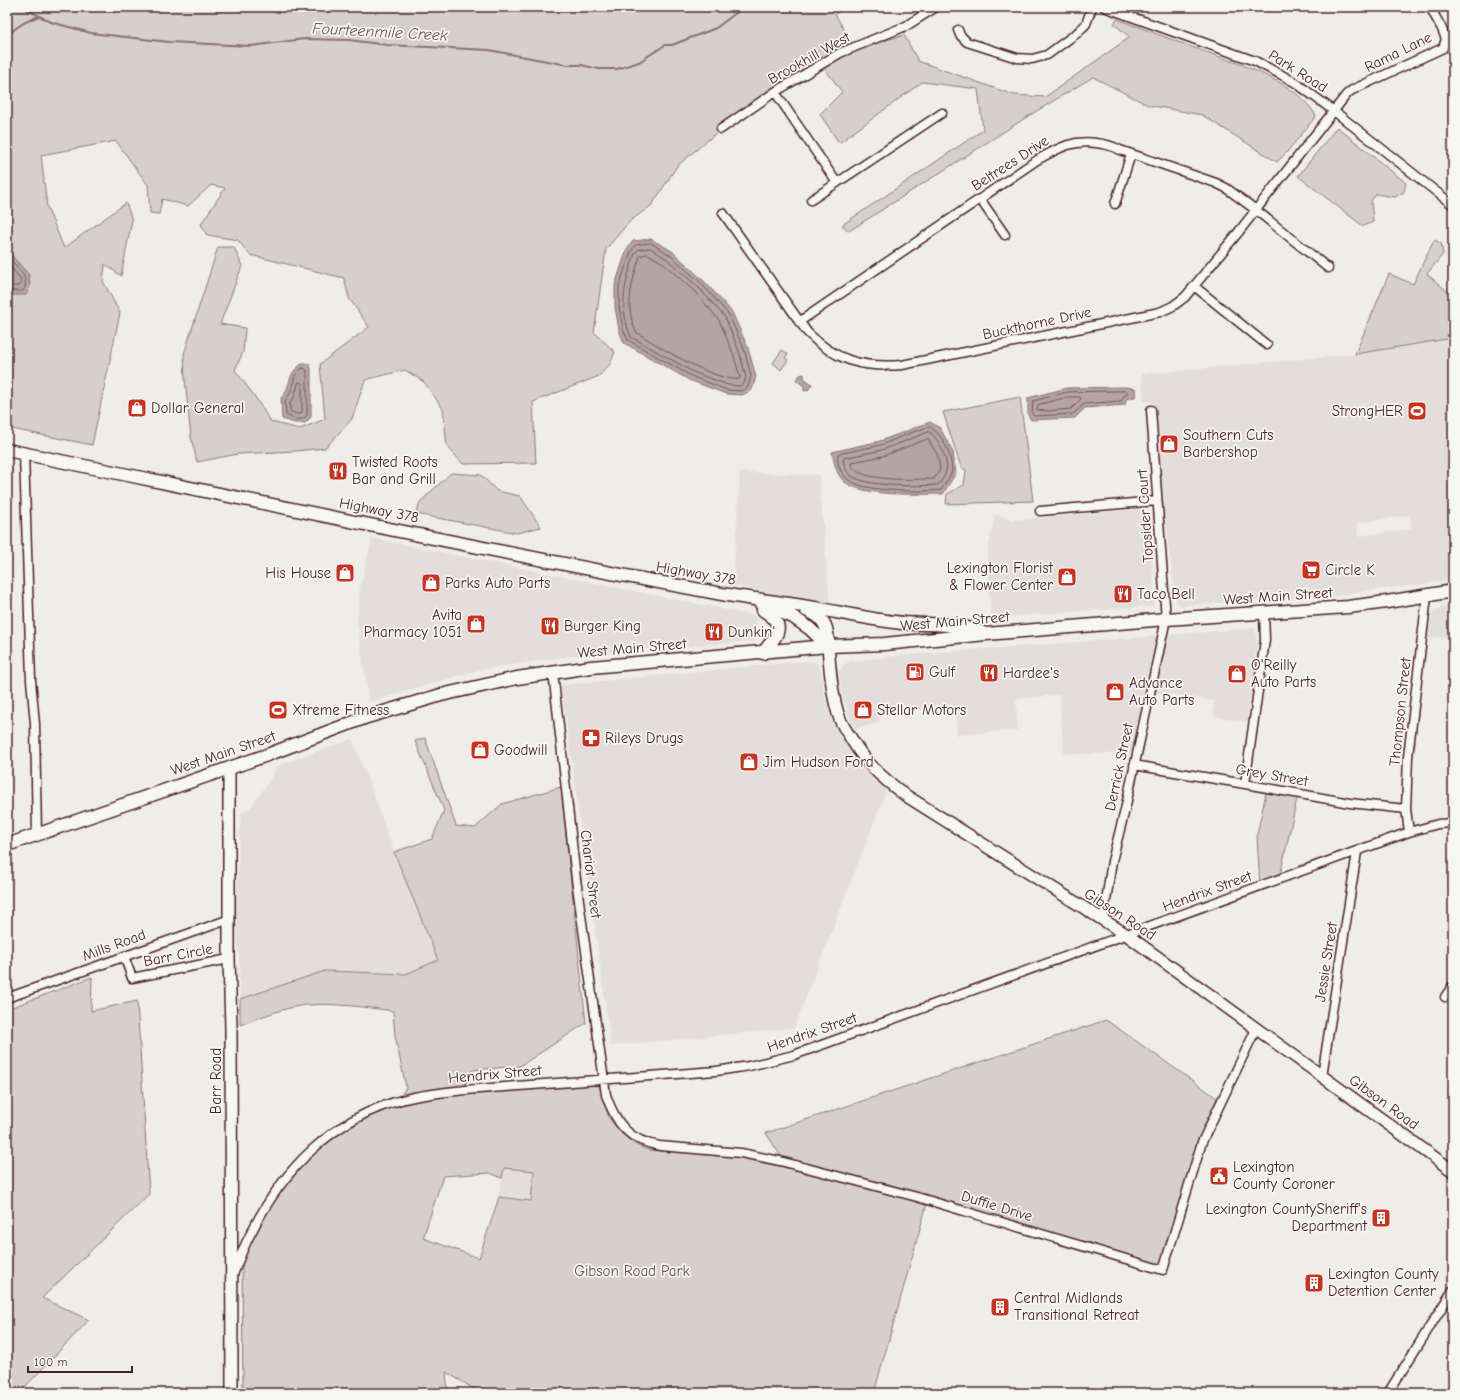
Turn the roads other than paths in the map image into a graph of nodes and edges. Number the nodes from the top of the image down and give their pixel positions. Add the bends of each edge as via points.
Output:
1 (936, 7) edge
2 (1092, 7) edge
3 (1104, 7) edge
4 (1430, 7) edge
5 (958, 30) dead end
6 (775, 92) junction
7 (1334, 111) junction
8 (942, 113) dead end
9 (720, 129) dead end
10 (1131, 154) junction
11 (837, 183) junction
12 (811, 200) dead end
13 (980, 200) junction
14 (1115, 204) dead end
15 (1453, 205) edge
16 (1256, 210) junction
17 (723, 213) dead end
18 (1005, 236) dead end
19 (1328, 268) dead end
20 (1194, 286) junction
21 (799, 322) junction
22 (1266, 345) dead end
23 (1150, 410) dead end
24 (7, 450) edge
25 (24, 453) junction
26 (1157, 501) junction
27 (1040, 511) dead end
28 (1453, 591) edge
29 (1427, 596) junction
30 (745, 598) junction
31 (796, 606) junction
32 (1264, 613) junction
33 (1166, 619) junction
34 (986, 634) junction
35 (828, 646) junction
36 (763, 653) junction
37 (553, 672) junction
38 (1134, 765) junction
39 (229, 768) junction
40 (1245, 784) junction
41 (1406, 809) junction
42 (1453, 823) edge
43 (1409, 832) junction
44 (37, 835) junction
45 (7, 845) edge
46 (1357, 852) junction
47 (230, 919) junction
48 (1103, 921) junction
49 (1127, 935) junction
50 (124, 956) junction
51 (229, 959) junction
52 (1453, 985) edge
53 (1445, 997) dead end
54 (7, 998) edge
55 (1256, 1029) junction
56 (1322, 1076) junction
57 (604, 1079) junction
58 (1453, 1171) edge
59 (232, 1277) junction
60 (1453, 1290) edge
61 (232, 1393) edge
62 (1388, 1393) edge

1 - 6 street, Brookhill West via 906,26 840,53
2 - 5 street via 1086,24 1077,33 1047,55 1032,59 1017,58 967,42
3 - 7 street, Park Road via 1255,61 1296,83
4 - 7 street, Rama Lane via 1446,39 1443,48 1352,90
6 - 9 street, Brookhill West
6 - 11 street
7 - 15 street, Park Road
7 - 16 street, Buckthorne Drive
8 - 11 street
10 - 13 street, Beltrees Drive via 1102,144 1067,144 1037,160
10 - 14 street
10 - 16 street, Beltrees Drive via 1216,183
11 - 12 street
13 - 18 street
13 - 21 street, Beltrees Drive
16 - 19 street, Beltrees Drive
16 - 20 street, Buckthorne Drive
17 - 21 street, Buckthorne Drive
20 - 21 street, Buckthorne Drive via 1180,302 1160,312 902,365 864,365 850,361 823,347
20 - 22 street
23 - 26 street, Topsider Court
24 - 25 main road, Highway 378
25 - 30 main road, Highway 378 via 553,562
25 - 44 street
26 - 27 street
26 - 33 street, Topsider Court
28 - 29 main road, West Main Street
29 - 32 main road, West Main Street via 1348,607
29 - 41 street, Thompson Street via 1408,757
30 - 31 main road
30 - 35 main road via 793,617
30 - 36 main road via 775,618 775,637
31 - 34 main road via 889,622 965,627
31 - 35 main road via 822,620 827,630
32 - 33 main road, West Main Street
32 - 40 street via 1265,640
33 - 34 main road, West Main Street
33 - 38 street, Derrick Street
34 - 35 main road, West Main Street via 884,644
35 - 36 main road, West Main Street
35 - 48 street, Gibson Road via 837,711 858,752 870,766 905,795
36 - 37 main road, West Main Street
37 - 39 main road, West Main Street via 440,695 367,718
37 - 57 street, Chariot Street via 576,879
38 - 40 street, Grey Street
38 - 48 street, Derrick Street via 1112,861
39 - 44 main road, West Main Street
39 - 47 street, Barr Road
40 - 41 street, Grey Street via 1350,804
41 - 43 street, Thompson Street
42 - 43 street, Hendrix Street via 1438,824
43 - 46 street, Hendrix Street
44 - 45 main road, West Main Street
46 - 49 street, Hendrix Street
46 - 56 street, Jessie Street
47 - 50 street, Mills Road
47 - 51 street, Barr Road
48 - 49 street, Gibson Road
49 - 55 street, Gibson Road
49 - 57 street, Hendrix Street via 794,1055 729,1070
50 - 51 street, Barr Circle via 132,978
50 - 54 street, Mills Road
51 - 59 street, Barr Road
52 - 53 street
55 - 56 street, Gibson Road
55 - 57 street, Duffie Drive via 1202,1142 1163,1270 917,1197 780,1161 741,1153 647,1144 628,1133 619,1124 606,1095
56 - 58 street, Gibson Road
57 - 59 street, Hendrix Street via 424,1095 386,1105 349,1121 316,1145 272,1196 249,1236
59 - 61 street, Barr Road
60 - 62 street

